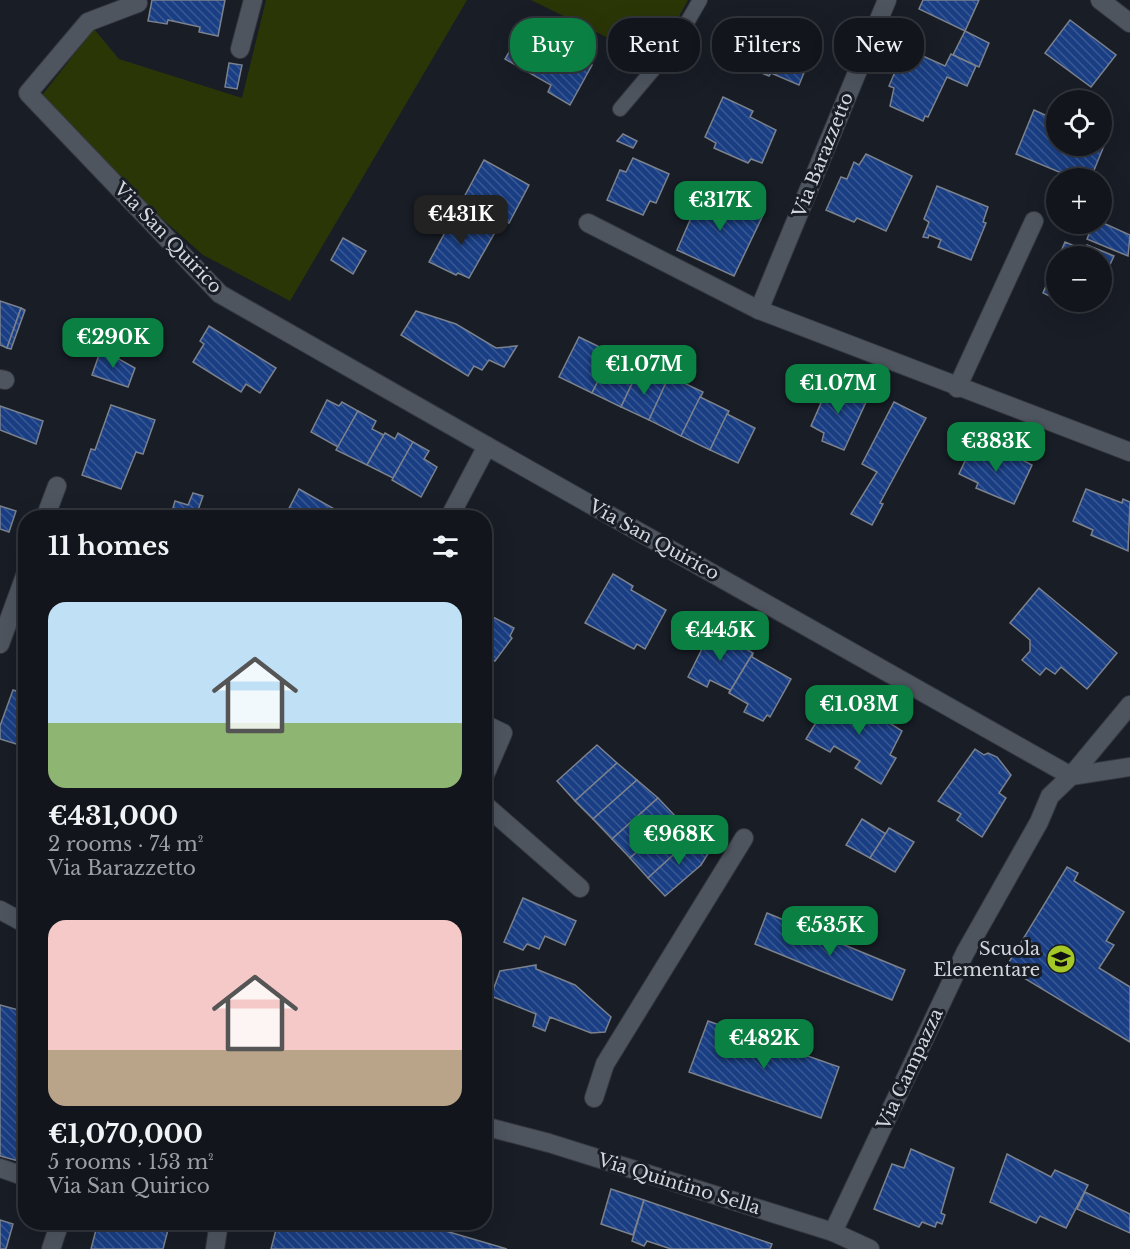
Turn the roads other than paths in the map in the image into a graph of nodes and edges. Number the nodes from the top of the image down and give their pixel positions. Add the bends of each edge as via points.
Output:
1 (253, 0) edge
2 (700, 0) edge
3 (886, 0) edge
4 (1100, 0) edge
5 (138, 3) dead end
6 (1130, 23) edge
7 (240, 49) dead end
8 (620, 109) dead end
9 (1034, 221) dead end
10 (588, 223) dead end
11 (759, 310) junction
12 (957, 388) junction
13 (487, 446) junction
14 (1130, 452) edge
15 (57, 486) dead end
16 (48, 510) edge
17 (453, 510) edge
18 (18, 595) edge
19 (0, 644) edge
20 (1130, 705) edge
21 (492, 728) edge
22 (492, 758) edge
23 (1130, 767) edge
24 (1071, 776) junction
25 (492, 811) edge
26 (744, 838) dead end
27 (580, 888) dead end
28 (0, 910) edge
29 (18, 920) edge
30 (594, 1098) dead end
31 (492, 1128) edge
32 (0, 1168) edge
33 (18, 1174) edge
34 (57, 1230) edge
35 (218, 1230) edge
36 (833, 1232) junction
37 (51, 1249) edge
38 (215, 1249) edge
39 (870, 1249) edge

1 - 7 street
2 - 8 lane via 675,45
3 - 11 street, Via Barazzetto
4 - 6 street
5 - 13 street, Via San Quirico via 87,22 28,93 220,294
9 - 12 street
10 - 11 street
11 - 12 street
12 - 14 street
13 - 17 street
13 - 24 street, Via San Quirico
15 - 16 street
18 - 19 street
20 - 24 street
21 - 22 street via 503,733
23 - 24 street
24 - 36 street, Via Campazza via 1050,796 964,953
25 - 27 street
26 - 30 street via 605,1064
28 - 29 street
31 - 36 street, Via Quintino Sella
32 - 33 street
34 - 37 street
35 - 38 street
36 - 39 street, Via Quintino Sella

